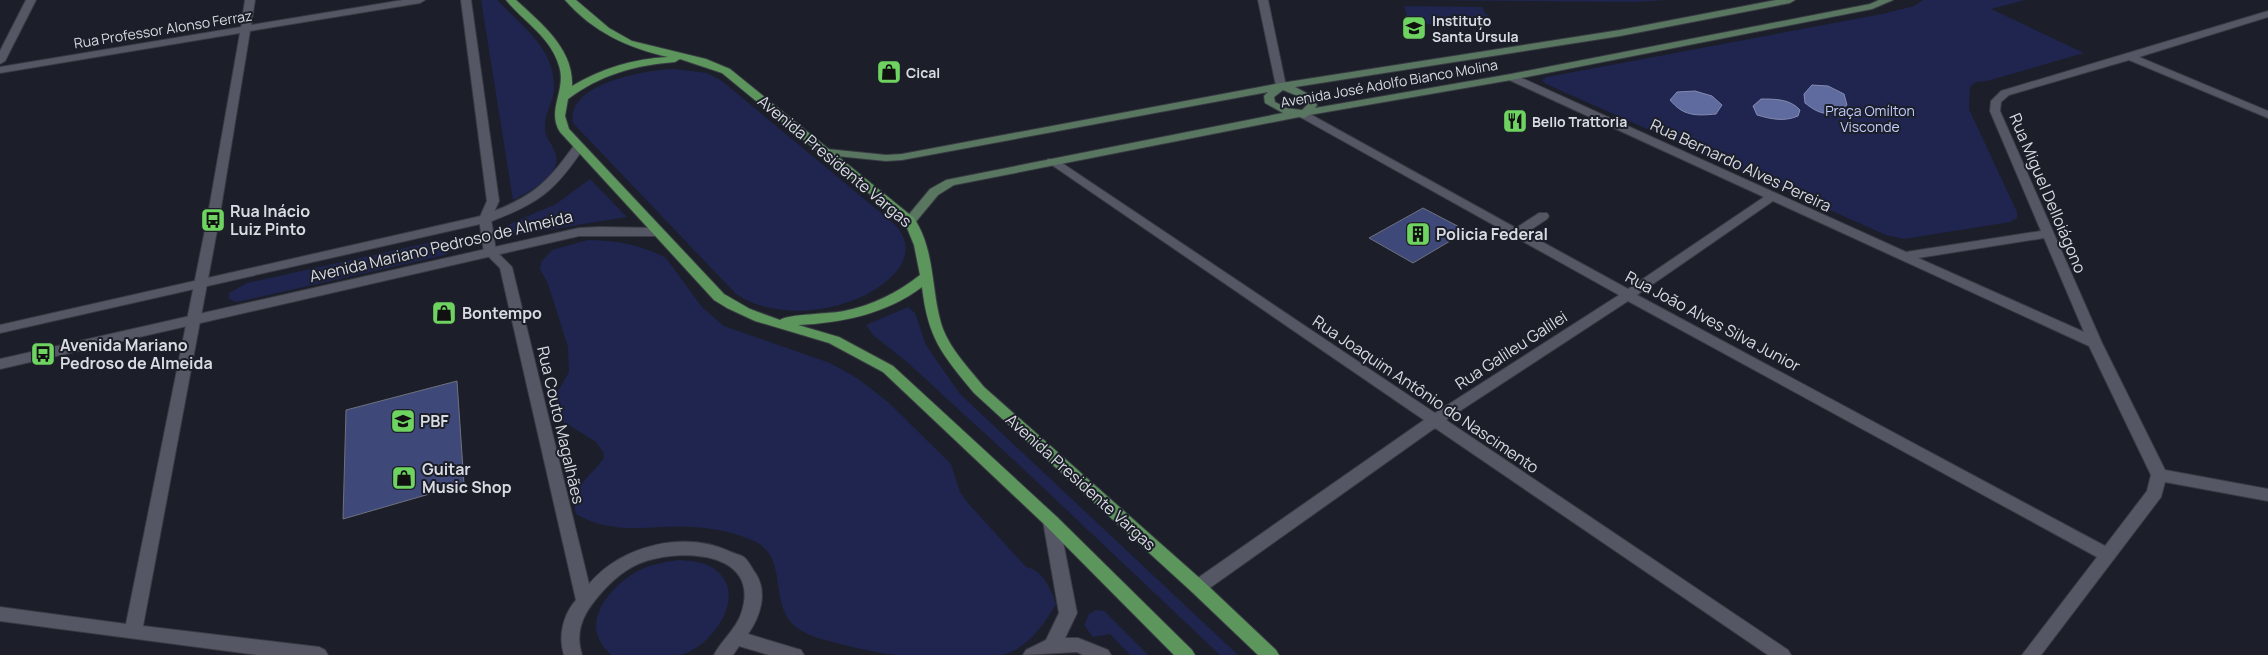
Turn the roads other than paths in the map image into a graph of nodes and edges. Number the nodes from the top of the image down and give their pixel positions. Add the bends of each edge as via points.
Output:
1 (31, 0) edge
2 (250, 0) edge
3 (420, 0) edge
4 (466, 0) edge
5 (511, 0) edge
6 (570, 0) edge
7 (1263, 0) edge
8 (1790, 0) edge
9 (1888, 0) edge
10 (2268, 14) edge
11 (244, 29) junction
12 (1620, 33) junction
13 (1648, 50) junction
14 (2130, 57) junction
15 (0, 61) edge
16 (701, 61) junction
17 (0, 70) edge
18 (1511, 77) junction
19 (1282, 86) junction
20 (563, 98) junction
21 (1304, 114) junction
22 (2268, 115) edge
23 (579, 146) junction
24 (827, 152) junction
25 (1052, 161) junction
26 (1771, 197) junction
27 (1544, 216) dead end
28 (486, 219) junction
29 (910, 221) junction
30 (658, 232) junction
31 (1517, 233) junction
32 (2047, 234) junction
33 (490, 252) junction
34 (1904, 256) junction
35 (927, 276) junction
36 (200, 283) junction
37 (1628, 295) junction
38 (194, 320) junction
39 (773, 321) junction
40 (0, 329) edge
41 (2095, 343) junction
42 (0, 364) edge
43 (1434, 421) junction
44 (2159, 475) junction
45 (2268, 495) edge
46 (1051, 521) junction
47 (2108, 555) junction
48 (1198, 587) junction
49 (584, 599) junction
50 (0, 614) edge
51 (133, 632) junction
52 (739, 639) junction
53 (1052, 644) junction
54 (570, 654) edge
55 (319, 655) edge
56 (723, 655) edge
57 (795, 655) edge
58 (1032, 655) edge
59 (1102, 655) edge
60 (1186, 655) edge
61 (1270, 655) edge
62 (1782, 655) edge
63 (2030, 655) edge

1 - 15 street
2 - 11 street
3 - 11 street, Rua Professor Alonso Ferraz
4 - 28 street via 493,201
5 - 20 main road via 550,38 563,59 567,80
6 - 16 main road, Avenida Presidente Vargas via 618,38
7 - 19 street
8 - 12 main road, Avenida José Adolfo Bianco Molina
9 - 13 main road, Avenida José Adolfo Bianco Molina via 1872,6
10 - 14 street, Rua Miguel Delloiágono
11 - 17 street, Rua Professor Alonso Ferraz
11 - 36 street
12 - 13 main road
12 - 19 main road, Avenida José Adolfo Bianco Molina
13 - 18 main road, Avenida José Adolfo Bianco Molina
14 - 22 street
14 - 32 street, Rua Miguel Delloiágono via 2005,93 1996,101 1995,112
16 - 20 main road via 666,60 626,66 593,77
16 - 24 main road, Avenida Presidente Vargas via 736,78
18 - 21 main road, Avenida José Adolfo Bianco Molina
18 - 26 street, Rua Bernardo Alves Pereira
19 - 21 main road via 1308,97 1312,105
19 - 21 main road via 1269,96 1270,104
19 - 24 main road, Avenida José Adolfo Bianco Molina via 902,157
20 - 23 main road via 558,116 560,123
21 - 25 main road, Avenida José Adolfo Bianco Molina
21 - 31 street, Rua João Alves Silva Junior
23 - 28 street, Avenida Mariano Pedroso de Almeida via 564,170 538,197
23 - 30 main road
24 - 29 main road, Avenida Presidente Vargas
25 - 29 main road, Avenida José Adolfo Bianco Molina via 945,184
25 - 43 street, Rua Joaquim Antônio do Nascimento
26 - 34 street, Rua Bernardo Alves Pereira
26 - 37 street, Rua Galileu Galilei
27 - 31 street
28 - 33 street
28 - 36 street, Avenida Mariano Pedroso de Almeida
29 - 35 main road, Avenida Presidente Vargas via 924,253
30 - 33 street, Avenida Mariano Pedroso de Almeida via 578,232
30 - 39 main road via 719,297 730,305
31 - 37 street, Rua João Alves Silva Junior
32 - 34 street
32 - 41 street, Rua Miguel Delloiágono
33 - 38 street, Avenida Mariano Pedroso de Almeida
33 - 49 street, Rua Couto Magalhães via 506,267
34 - 41 street, Rua Bernardo Alves Pereira
35 - 39 main road via 905,294 860,314
35 - 48 main road, Avenida Presidente Vargas via 935,324 952,356 979,390
36 - 38 street
36 - 40 street, Avenida Mariano Pedroso de Almeida
37 - 43 street, Rua Galileu Galilei
37 - 47 street, Rua João Alves Silva Junior
38 - 42 street, Avenida Mariano Pedroso de Almeida
38 - 51 street
39 - 46 main road via 862,352 888,369
41 - 44 street, Rua Miguel Delloiágono
43 - 48 street, Rua Galileu Galilei
43 - 62 street, Rua Joaquim Antônio do Nascimento
44 - 45 street
44 - 47 street via 2155,492
46 - 53 street via 1068,614
46 - 60 main road
47 - 63 street
48 - 61 main road, Avenida Presidente Vargas
49 - 52 street via 603,578 628,561 656,550 685,545 711,548 733,557 748,572 754,592 752,615
49 - 54 street via 574,616
50 - 51 street
51 - 55 street
52 - 56 street
52 - 57 street
53 - 58 street
53 - 59 street via 1078,645

